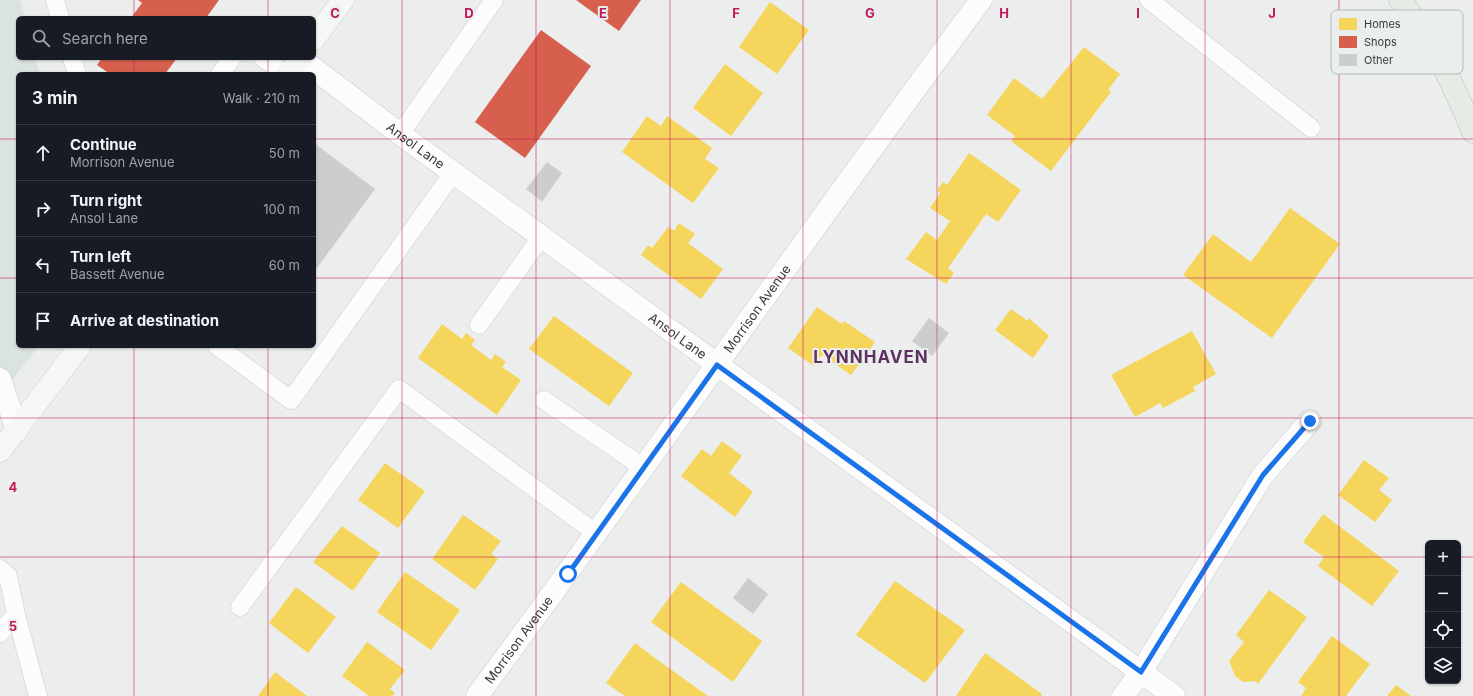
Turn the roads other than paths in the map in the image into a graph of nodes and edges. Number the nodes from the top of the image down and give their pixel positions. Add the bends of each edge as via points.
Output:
1 (54, 0) edge
2 (343, 0) edge
3 (494, 0) edge
4 (981, 0) edge
5 (1149, 0) edge
6 (1400, 0) edge
7 (1408, 10) edge
8 (59, 16) edge
9 (316, 37) edge
10 (72, 60) edge
11 (230, 60) edge
12 (266, 60) edge
13 (298, 60) edge
14 (303, 60) edge
15 (76, 72) edge
16 (222, 72) edge
17 (282, 72) edge
18 (290, 72) edge
19 (1447, 74) edge
20 (1311, 128) dead end
21 (1473, 132) edge
22 (400, 134) junction
23 (453, 173) junction
24 (541, 237) junction
25 (480, 325) dead end
26 (78, 348) edge
27 (220, 348) edge
28 (717, 365) junction
29 (0, 380) edge
30 (544, 400) dead end
31 (1310, 421) dead end
32 (17, 430) junction
33 (0, 451) edge
34 (644, 468) junction
35 (597, 534) junction
36 (0, 568) edge
37 (240, 608) dead end
38 (16, 614) junction
39 (0, 633) edge
40 (1141, 672) junction
41 (38, 696) edge
42 (477, 696) edge
43 (1123, 696) edge
44 (1174, 696) edge

1 - 8 lane
2 - 9 street
3 - 22 lane
4 - 28 street, Morrison Avenue via 901,107
5 - 20 lane
6 - 7 highway
10 - 15 lane
11 - 16 lane
12 - 17 lane
13 - 18 street
14 - 22 street, Ansol Lane
19 - 21 highway
22 - 23 street, Ansol Lane
23 - 24 street, Ansol Lane
23 - 27 lane via 291,400
24 - 25 lane
24 - 28 street, Ansol Lane
26 - 32 street
28 - 34 street, Morrison Avenue
28 - 40 street, Ansol Lane
29 - 32 street
30 - 34 lane
31 - 40 street via 1263,475
32 - 33 street
34 - 35 street, Morrison Avenue
35 - 37 lane via 399,389
35 - 42 street, Morrison Avenue
36 - 38 lane via 8,576
38 - 39 lane
38 - 41 lane
40 - 43 street
40 - 44 street, Ansol Lane

